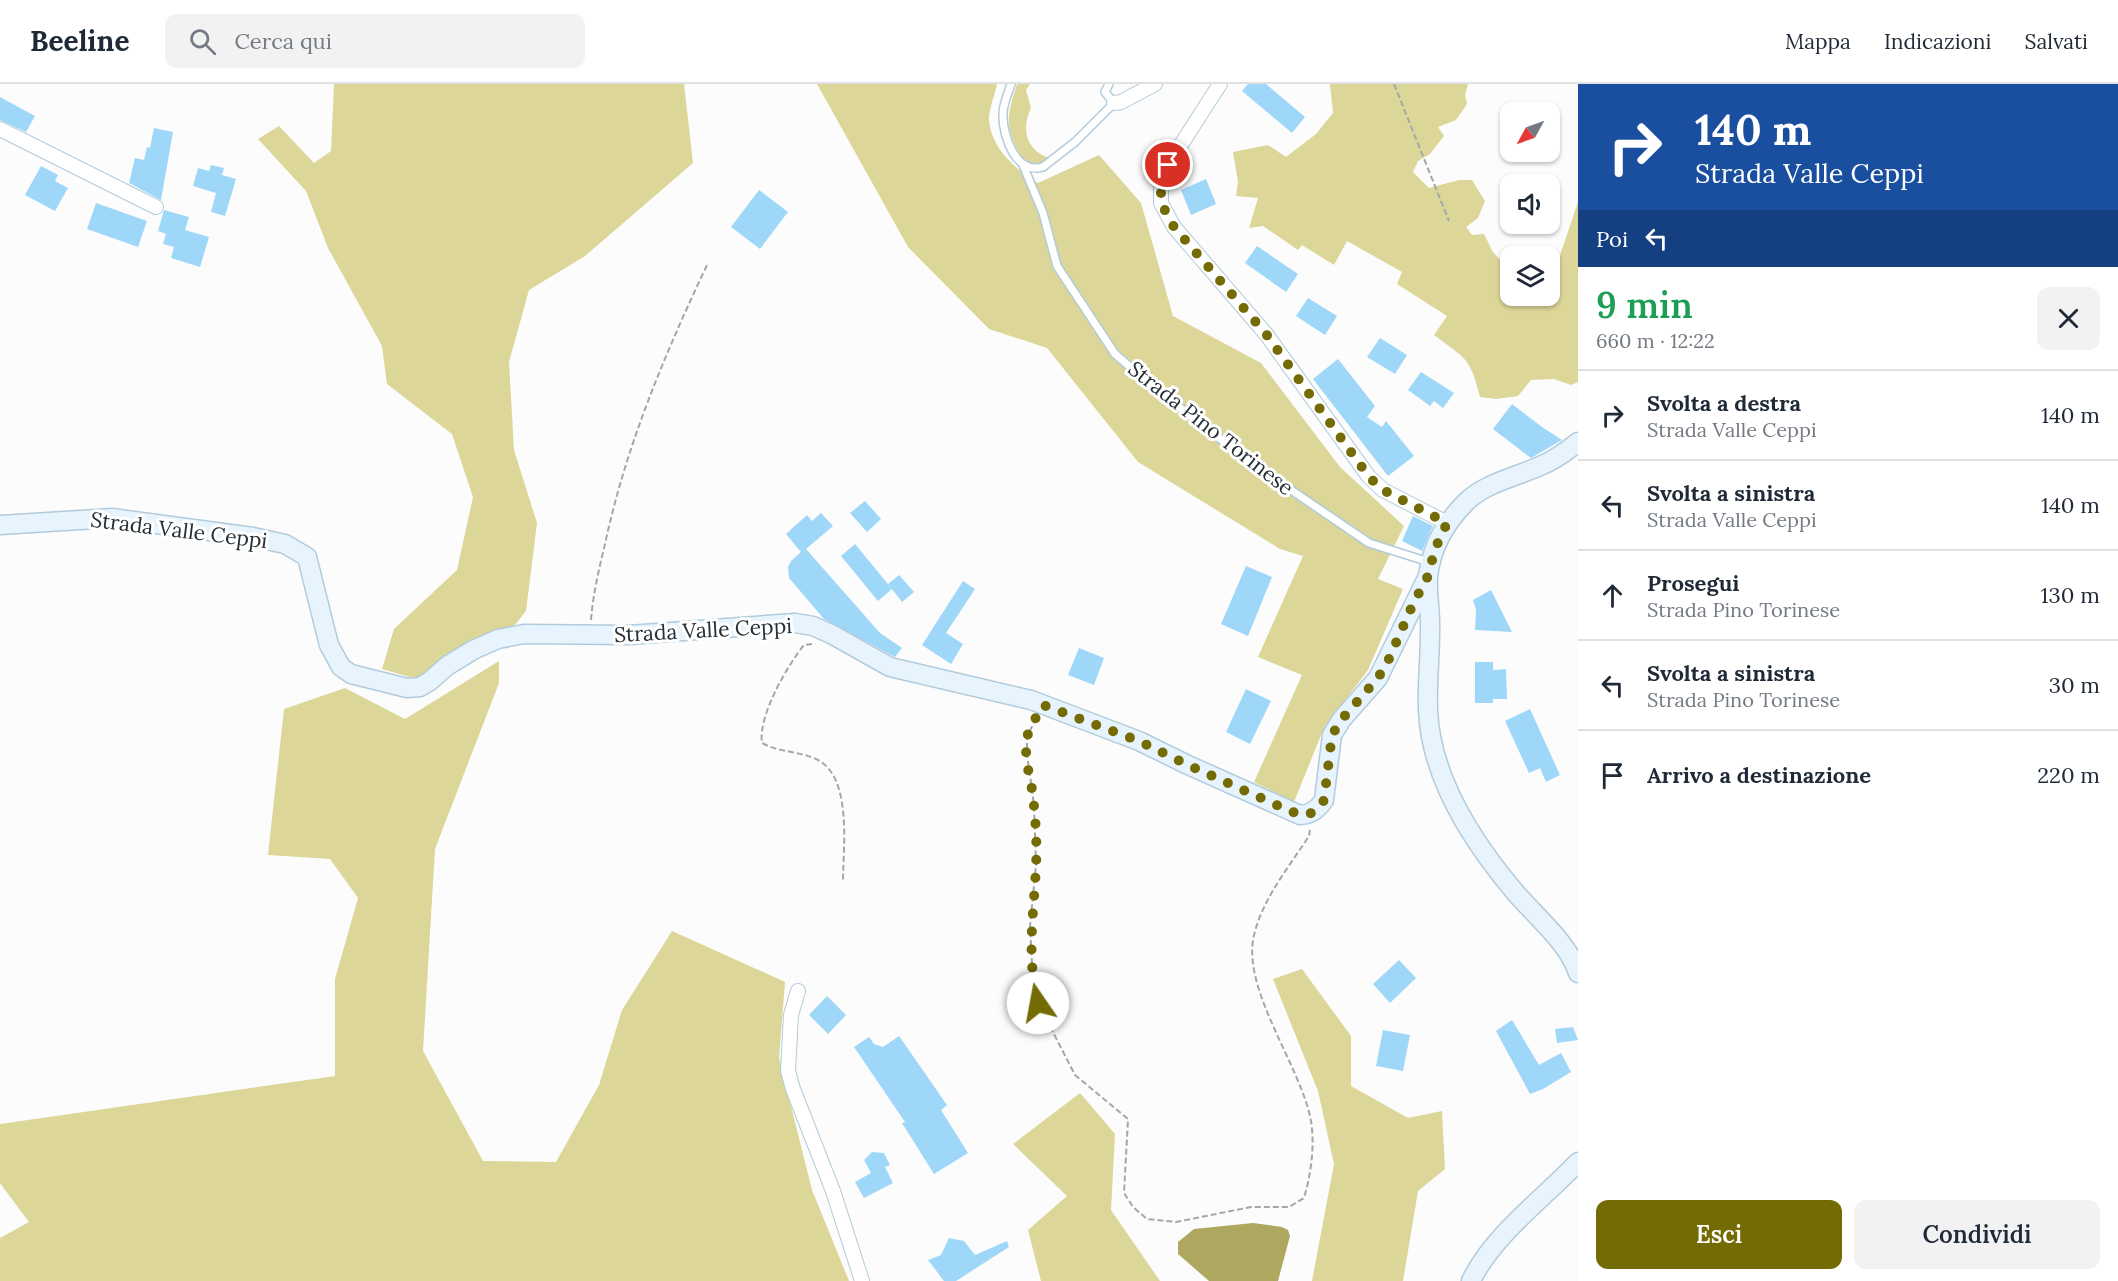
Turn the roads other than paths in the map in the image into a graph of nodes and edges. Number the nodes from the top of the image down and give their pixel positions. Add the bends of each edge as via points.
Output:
1 (1011, 84) edge
2 (1109, 84) edge
3 (1155, 84) edge
4 (1220, 84) edge
5 (1114, 103) junction
6 (0, 129) edge
7 (1023, 165) junction
8 (156, 207) dead end
9 (1578, 444) edge
10 (1447, 523) junction
11 (0, 525) edge
12 (1430, 570) junction
13 (1578, 973) edge
14 (798, 991) dead end
15 (1578, 1162) edge
16 (862, 1281) edge
17 (1471, 1281) edge

1 - 7 lane, Strada Pino Torinese via 1002,114 1014,154
2 - 5 lane via 1106,92
3 - 5 street
4 - 10 street via 1168,165 1161,184 1161,203 1174,227 1266,334 1369,477 1383,490
5 - 7 lane via 1043,167
6 - 8 street
7 - 12 lane, Strada Pino Torinese via 1043,213 1057,266 1115,354 1250,462 1368,543
9 - 10 street via 1469,499
10 - 12 street
11 - 12 street, Strada Valle Ceppi via 112,518 285,544 307,556 329,645 340,667 351,674 407,688 420,687 447,666 498,639 524,634 629,636 795,623 813,626 891,667 1043,705 1139,741 1292,812 1308,815 1324,800 1332,735 1378,678
12 - 13 street via 1428,710 1432,743 1446,783 1465,821 1499,872 1557,940
14 - 16 street via 791,1015 788,1071
15 - 17 street via 1501,1239

